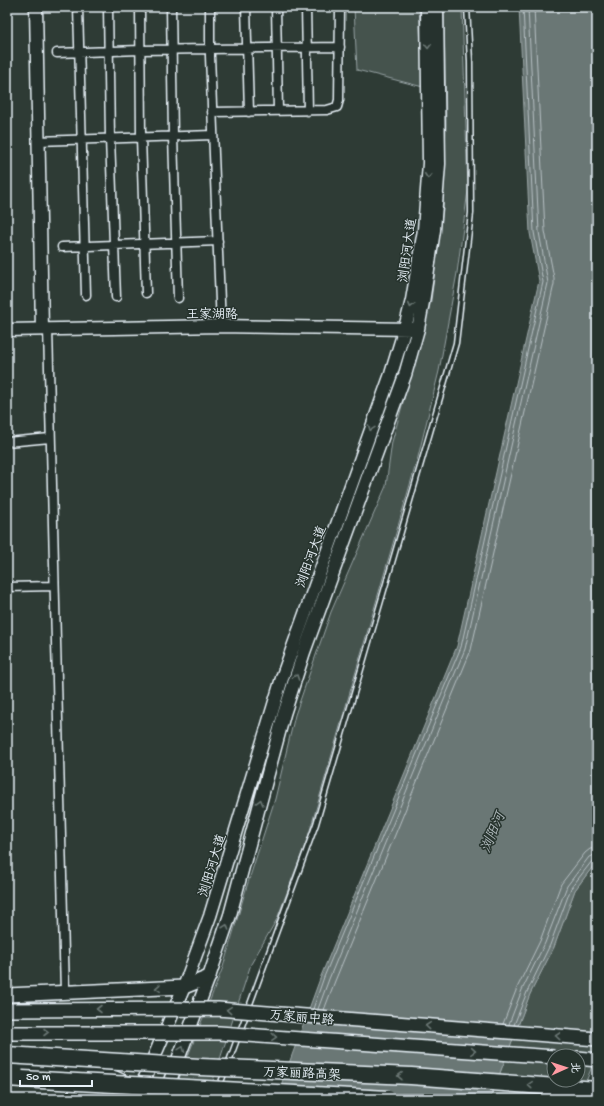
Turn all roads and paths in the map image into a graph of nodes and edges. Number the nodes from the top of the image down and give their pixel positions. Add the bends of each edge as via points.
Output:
1 (36, 7) edge
2 (78, 7) edge
3 (108, 7) edge
4 (140, 7) edge
5 (171, 7) edge
6 (210, 7) edge
7 (246, 7) edge
8 (276, 7) edge
9 (306, 7) edge
10 (340, 7) edge
11 (427, 7) edge
12 (437, 7) edge
13 (467, 7) edge
14 (340, 47) junction
15 (248, 48) junction
16 (277, 48) junction
17 (307, 48) junction
18 (210, 49) junction
19 (140, 50) junction
20 (171, 50) junction
21 (109, 51) junction
22 (79, 52) junction
23 (57, 53) dead end
24 (278, 111) junction
25 (308, 111) junction
26 (212, 112) junction
27 (249, 112) junction
28 (213, 134) junction
29 (173, 136) junction
30 (141, 137) junction
31 (110, 138) junction
32 (81, 139) junction
33 (38, 141) junction
34 (218, 241) junction
35 (177, 243) junction
36 (145, 245) junction
37 (84, 246) junction
38 (114, 246) junction
39 (62, 247) dead end
40 (146, 294) dead end
41 (86, 295) dead end
42 (116, 297) dead end
43 (178, 298) dead end
44 (221, 326) junction
45 (405, 328) junction
46 (45, 329) junction
47 (418, 329) junction
48 (7, 330) edge
49 (50, 438) junction
50 (7, 442) edge
51 (54, 586) junction
52 (7, 587) edge
53 (209, 977) junction
54 (184, 987) junction
55 (65, 993) junction
56 (7, 995) edge
57 (7, 1010) edge
58 (7, 1033) edge
59 (597, 1039) edge
60 (7, 1055) edge
61 (546, 1056) edge
62 (586, 1059) edge
63 (596, 1060) edge
64 (7, 1067) edge
65 (7, 1078) edge
66 (597, 1090) edge
67 (218, 1092) dead end
68 (138, 1094) edge
69 (163, 1099) edge
70 (388, 1099) edge
71 (594, 1099) edge

1 - 33 main road
2 - 22 street
3 - 21 street
4 - 19 street
5 - 20 street
6 - 18 street
7 - 15 street
8 - 16 street
9 - 17 street
10 - 14 street
11 -> 45 main road, 浏阳河大道 via 430,163 424,230
12 - 47 main road, 浏阳河大道 via 439,164 434,230
13 - 67 lane via 471,212 456,343 316,824
14 - 17 street
14 - 25 street via 337,107
15 - 16 street
15 - 18 street
15 - 27 street
16 - 17 street
16 - 24 street
17 - 25 street
18 - 20 street
18 - 26 street
19 - 20 street
19 - 21 street
19 - 30 street
20 - 29 street
21 - 22 street
21 - 31 street
22 - 23 street
22 - 32 street
24 - 25 street
24 - 27 street
26 - 27 street
26 - 28 street
28 - 29 street
28 - 34 street
29 - 30 street
29 - 35 street
30 - 31 street
30 - 36 street
31 - 32 street
31 - 38 street
32 - 33 street
32 - 37 street
33 - 46 main road
34 - 35 street
34 - 44 street
35 - 36 street
35 - 43 street
36 - 38 street
36 - 40 street
37 - 38 street
37 - 39 street
37 - 41 street
38 - 42 street
44 - 45 main road, 王家湖路
44 - 46 main road, 王家湖路
45 - 47 main road, 王家湖路
45 -> 54 main road, 浏阳河大道 via 391,374 283,675 212,908
46 - 48 main road, 王家湖路
46 - 49 street
53 -> 47 main road, 浏阳河大道 via 230,915 284,714 304,652 405,375
49 - 50 street
49 - 51 street
51 - 52 street
51 - 55 street
53 - 54 main road
69 -> 53 main road, 浏阳河大道
54 -> 55 main road
54 - 68 main road, 浏阳河大道
55 - 56 main road
59 -> 57 main road, 万家丽中路, bridge via 218,1009
58 -> 61 main road, 万家丽中路, bridge via 219,1033
66 -> 60 highway, 万家丽路高架, bridge via 411,1076
62 - 63 main road
64 - 68 main road via 99,1071
65 - 70 highway, 万家丽路高架, bridge
66 - 71 main road
68 - 69 main road

